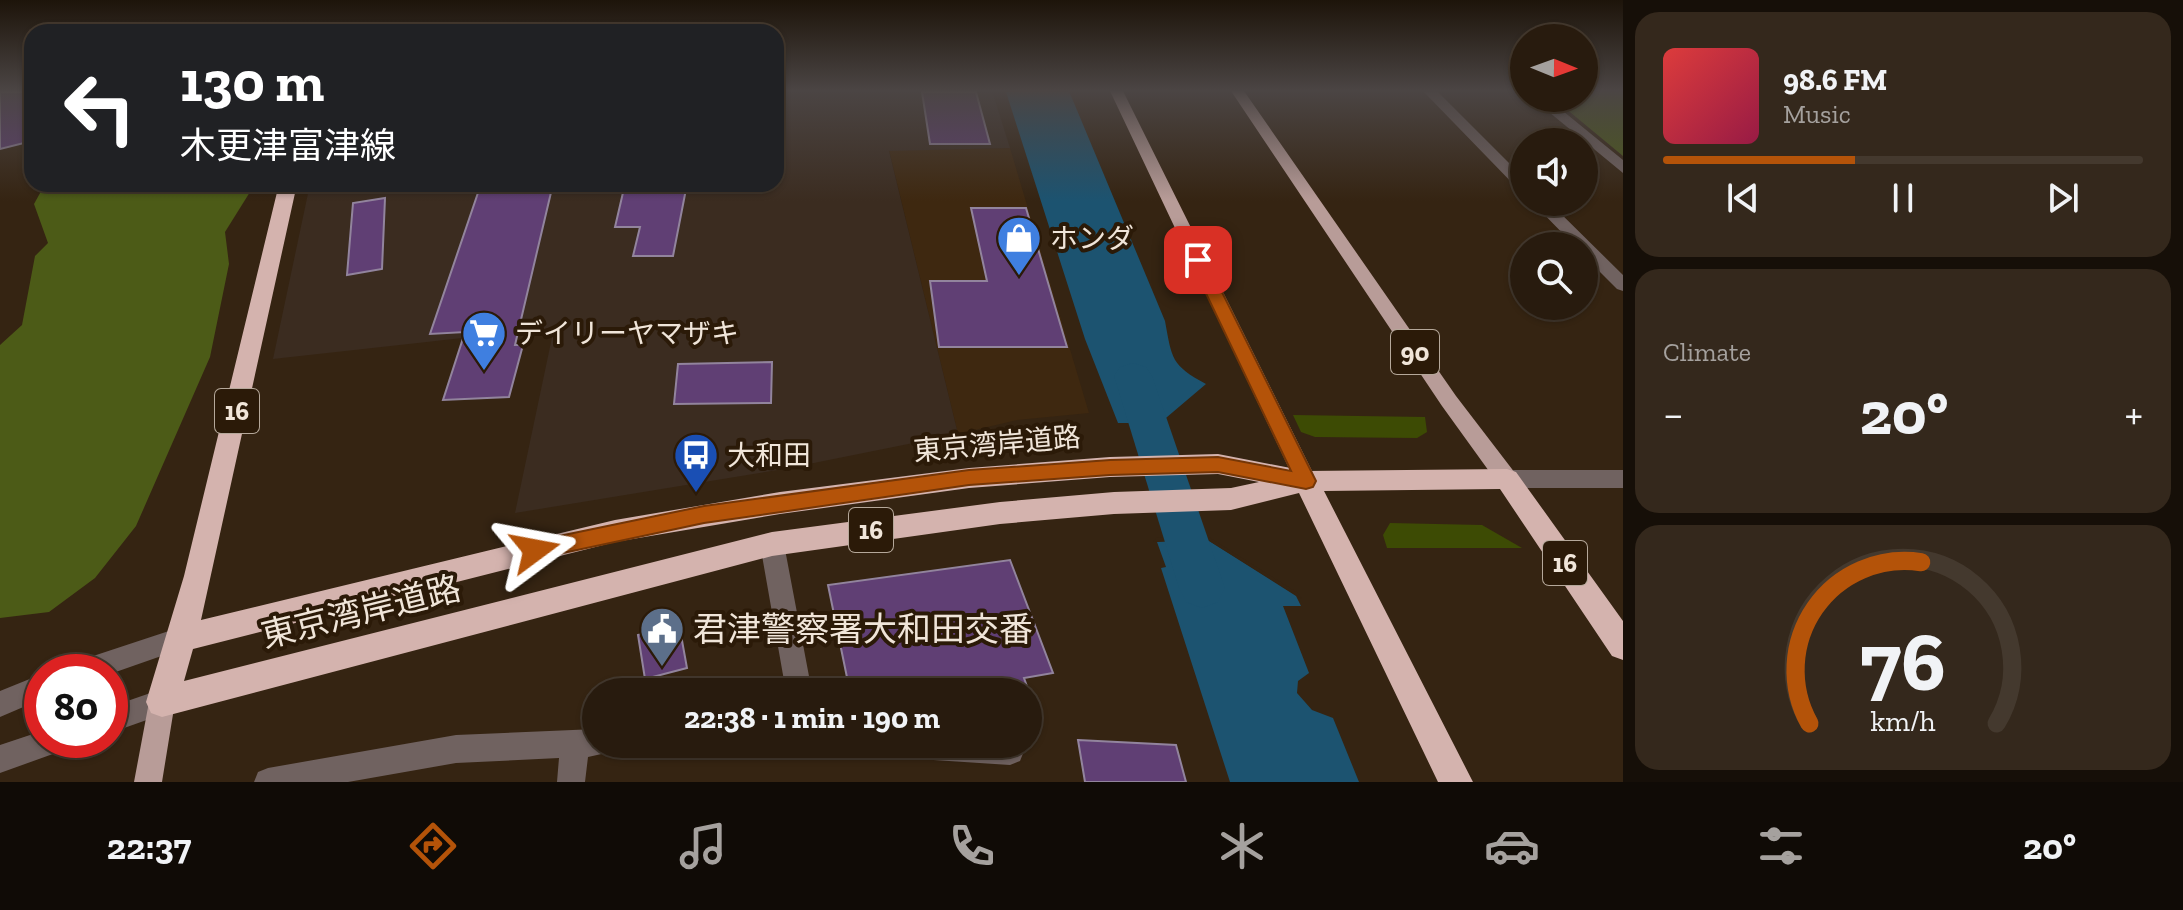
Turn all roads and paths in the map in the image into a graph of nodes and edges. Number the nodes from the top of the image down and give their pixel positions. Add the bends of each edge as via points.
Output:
1 (1134, 127) edge
2 (1262, 127) edge
3 (1465, 127) edge
4 (1574, 127) edge
5 (1623, 168) edge
6 (1510, 173) edge
7 (286, 192) edge
8 (1554, 216) edge
9 (1570, 232) edge
10 (1598, 260) edge
11 (1623, 285) edge
12 (1507, 479) junction
13 (1623, 479) edge
14 (1306, 481) junction
15 (1265, 482) junction
16 (772, 544) junction
17 (181, 638) junction
18 (1623, 646) edge
19 (128, 656) edge
20 (796, 678) edge
21 (24, 694) edge
22 (162, 702) junction
23 (0, 704) edge
24 (128, 714) edge
25 (582, 743) edge
26 (24, 751) edge
27 (582, 753) edge
28 (0, 759) edge
29 (148, 782) edge
30 (268, 782) edge
31 (571, 782) edge
32 (1456, 782) edge

1 - 14 main road
2 - 12 main road, 90
3 - 6 street
4 - 5 street
7 - 17 highway, 16
8 - 9 street
10 - 11 street
12 - 13 street
12 - 14 highway, 東京湾岸道路 / 16
12 - 18 highway, 16
14 - 15 highway, 東京湾岸道路 / 16
14 - 32 highway
15 - 16 highway, 東京湾岸道路 / 16 via 1231,499 1000,513
15 - 17 highway, 東京湾岸道路 / 16 via 1218,464 1110,467 969,478 704,515 542,548
16 - 20 street
16 - 22 highway, 東京湾岸道路 / 16
17 - 19 street
17 - 22 highway, 16
21 - 23 street
22 - 24 street
22 - 29 main road
25 - 30 street via 456,749
26 - 28 street
27 - 31 street

